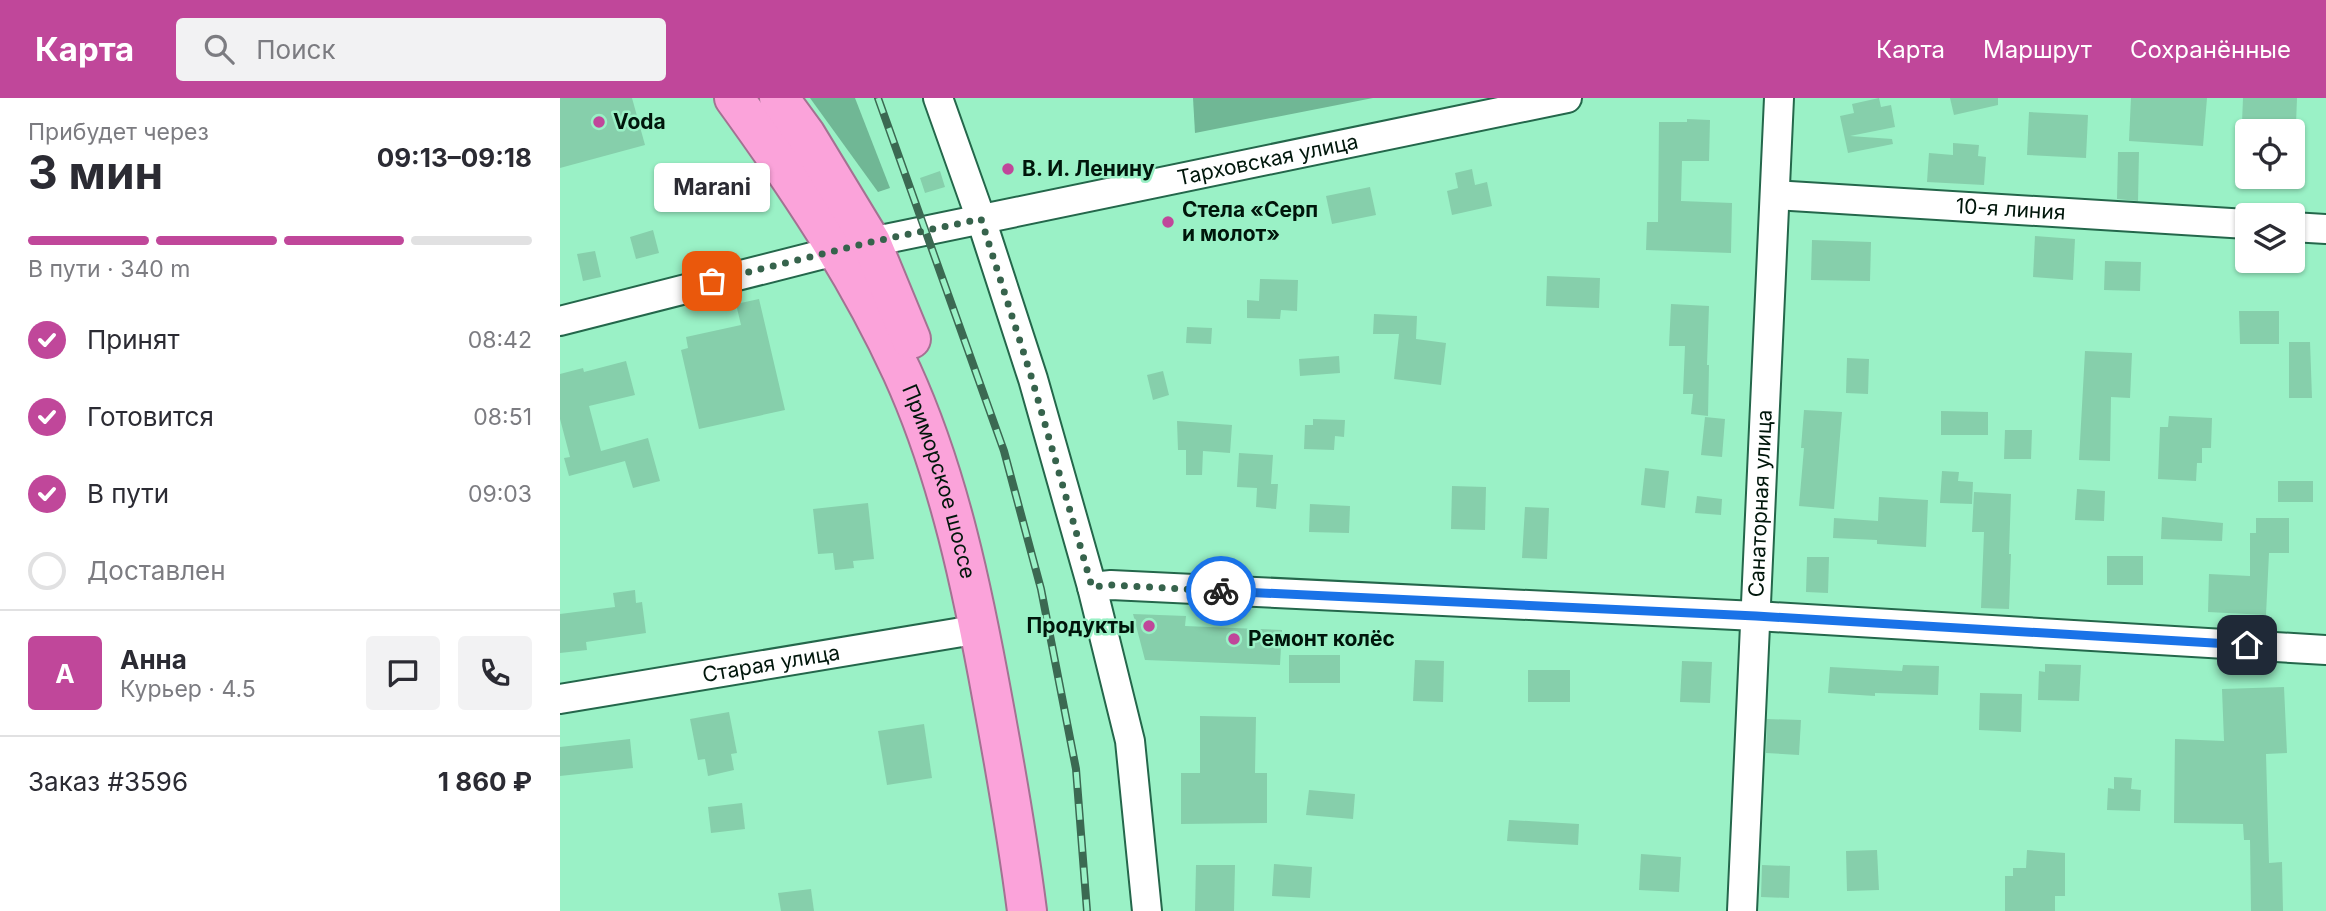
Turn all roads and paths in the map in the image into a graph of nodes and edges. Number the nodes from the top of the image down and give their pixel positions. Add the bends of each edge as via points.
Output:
1 (734, 98) edge
2 (779, 98) edge
3 (938, 98) edge
4 (1567, 98) edge
5 (1779, 98) edge
6 (1775, 195) junction
7 (981, 219) junction
8 (2235, 223) edge
9 (2305, 228) edge
10 (2326, 229) edge
11 (855, 245) junction
12 (560, 321) edge
13 (1092, 587) junction
14 (1756, 616) junction
15 (980, 629) junction
16 (2326, 650) edge
17 (560, 699) edge
18 (1027, 911) edge
19 (1049, 911) edge
20 (1147, 911) edge
21 (1742, 911) edge

1 - 11 highway, Приморское шоссе via 783,166
2 - 11 highway, Приморское шоссе via 806,135
3 - 7 street
4 - 7 street, Тарховская улица
5 - 6 street, Санаторная улица
6 - 8 street, 10-я линия
6 - 14 street, Санаторная улица
7 - 11 street, Тарховская улица
7 - 13 street
9 - 10 street
11 - 12 street, Тарховская улица
11 - 15 highway, Приморское шоссе via 934,453
11 - 19 highway, Приморское шоссе via 954,445 999,617
13 - 14 street
13 - 20 street via 1130,741
14 - 16 street
14 - 21 street, Санаторная улица
15 - 17 street, Старая улица
15 - 18 highway, Приморское шоссе

